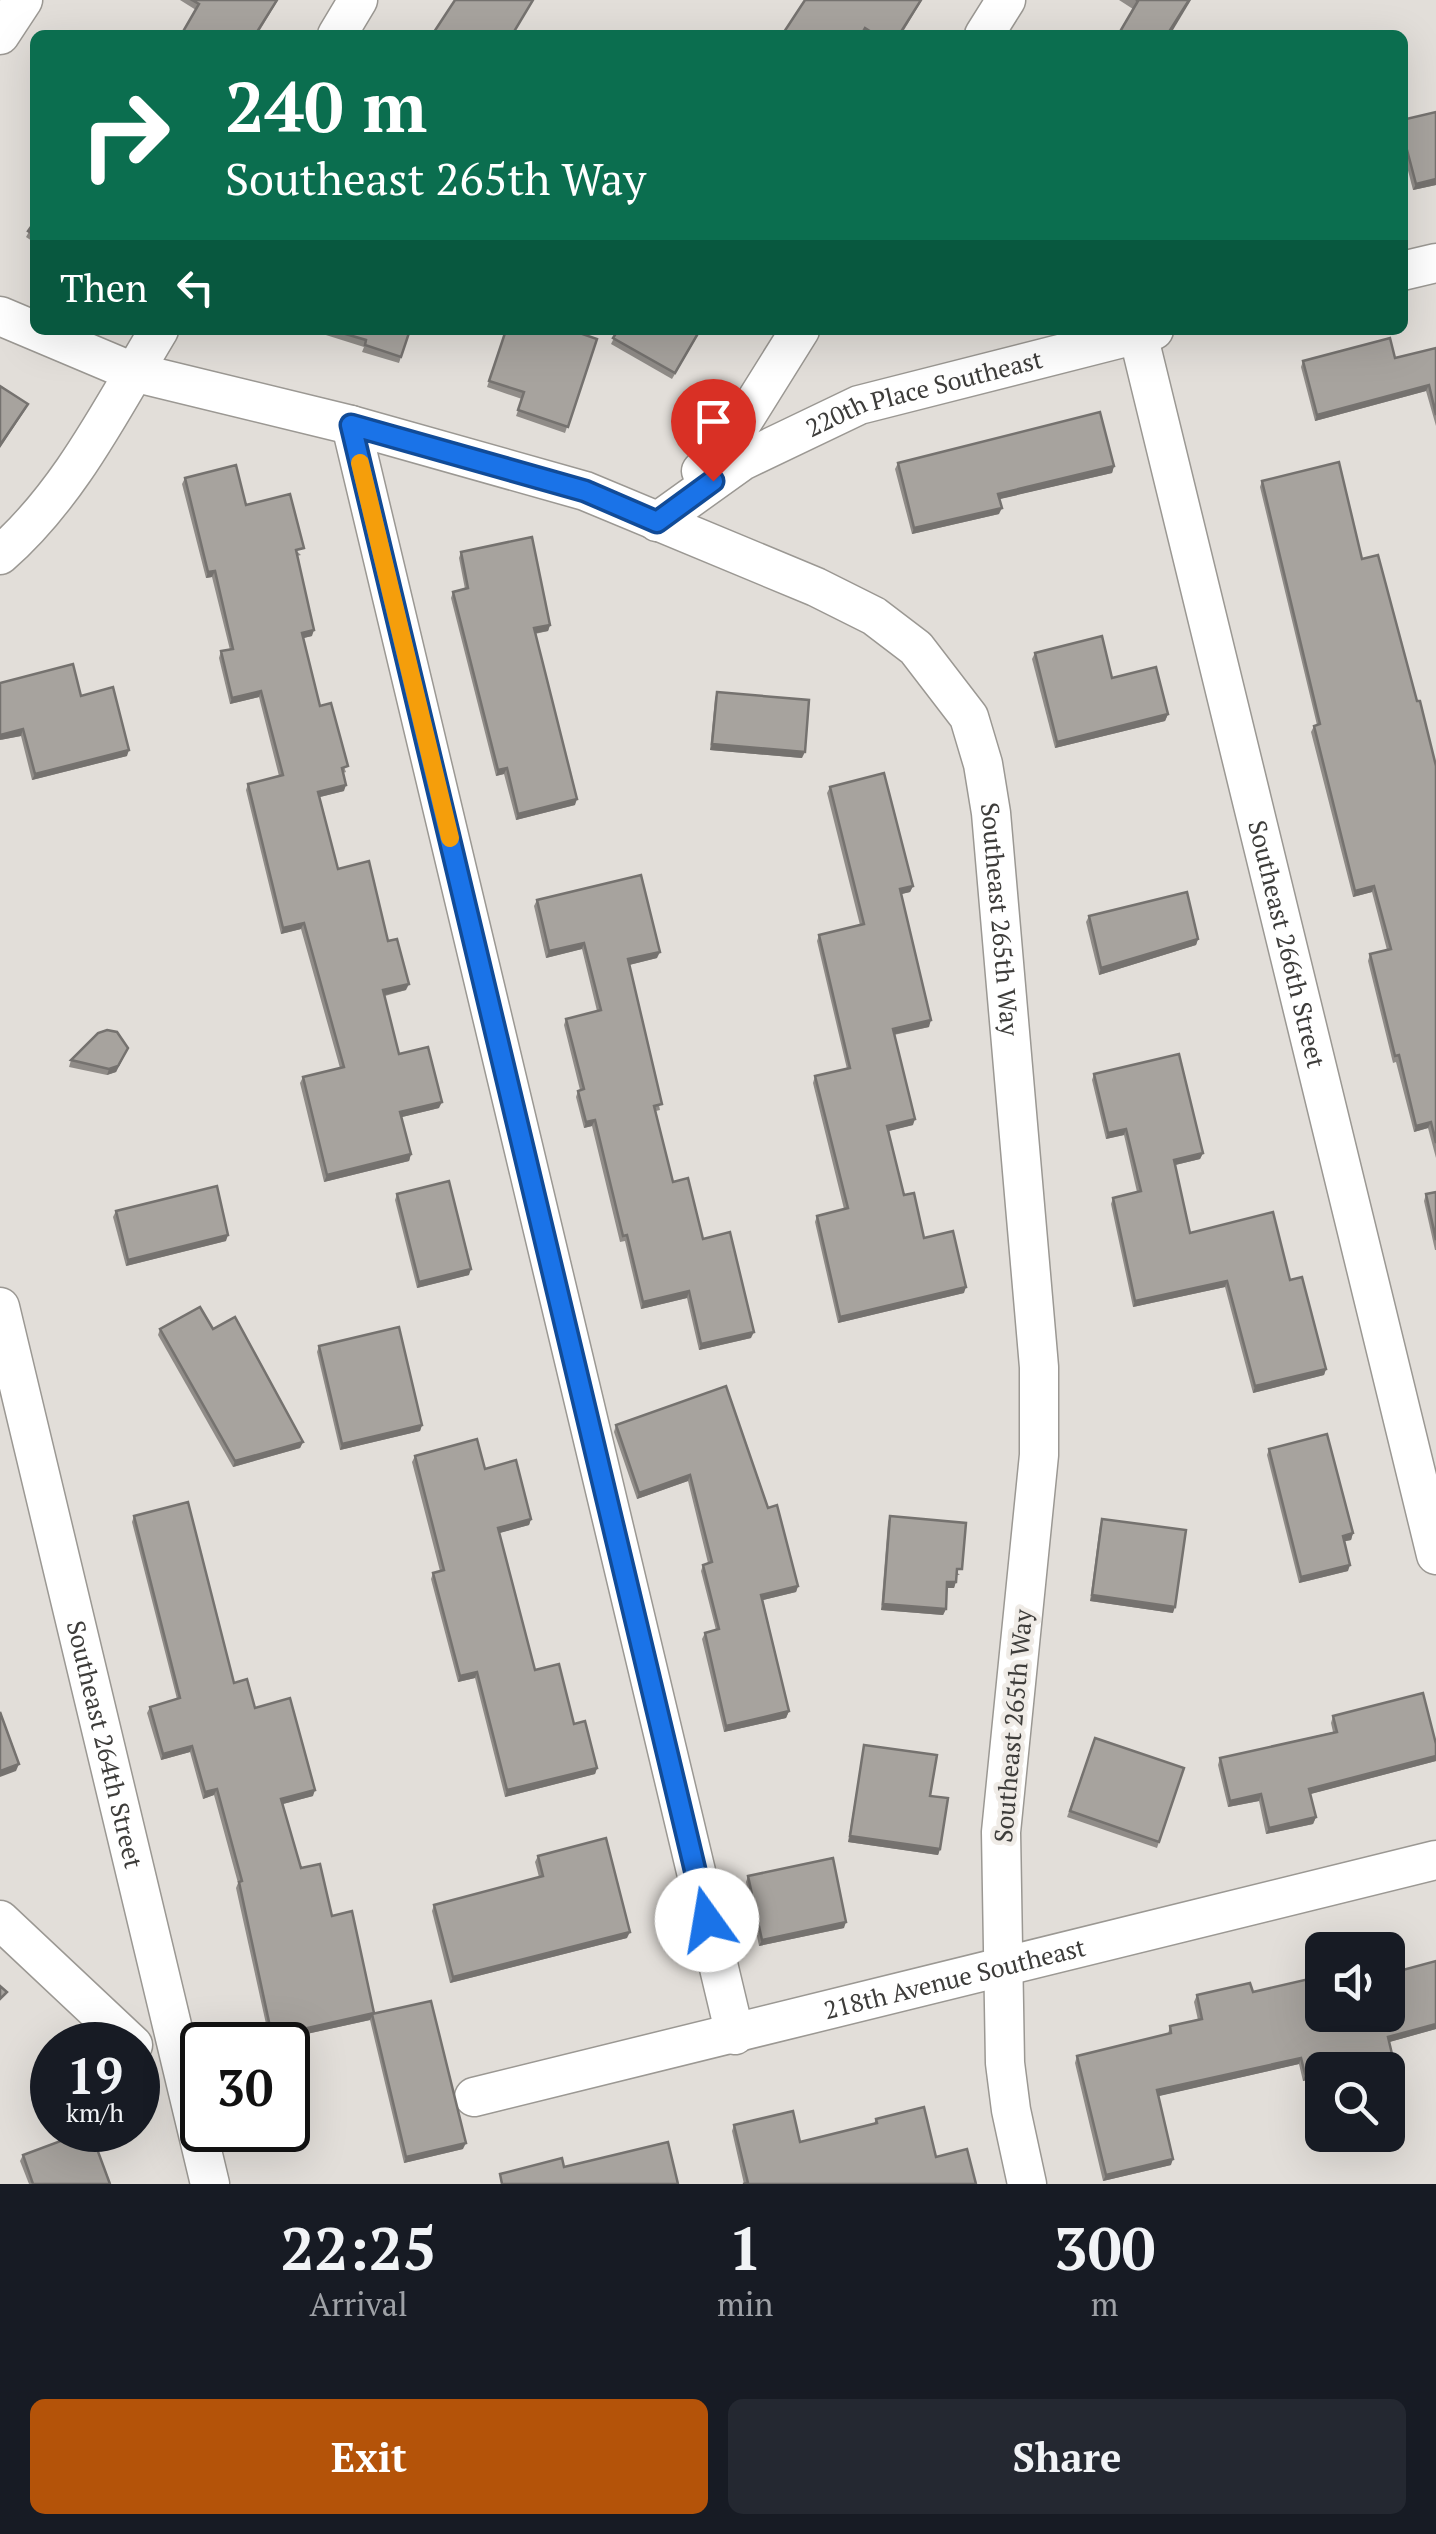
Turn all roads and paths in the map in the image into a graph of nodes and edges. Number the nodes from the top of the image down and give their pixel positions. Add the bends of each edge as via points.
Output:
1 (22, 0) edge
2 (358, 0) edge
3 (1006, 0) edge
4 (340, 30) edge
5 (987, 30) edge
6 (0, 35) edge
7 (1436, 263) edge
8 (1408, 270) edge
9 (0, 316) edge
10 (30, 329) edge
11 (45, 335) edge
12 (156, 335) edge
13 (797, 335) edge
14 (1134, 335) edge
15 (1147, 335) edge
16 (133, 372) junction
17 (351, 425) junction
18 (657, 522) junction
19 (0, 555) edge
20 (0, 1307) edge
21 (1436, 1555) edge
22 (1436, 1860) edge
23 (0, 1920) edge
24 (1001, 1968) junction
25 (109, 2022) edge
26 (735, 2035) junction
27 (180, 2066) edge
28 (160, 2070) edge
29 (180, 2089) edge
30 (474, 2096) dead end
31 (202, 2152) edge
32 (210, 2184) edge
33 (1027, 2184) edge

1 - 6 street
2 - 4 street
3 - 5 street
7 - 8 street
9 - 10 street, Southeast 265th Way
11 - 16 street, Southeast 265th Way
12 - 16 street
13 - 18 street via 735,434
14 - 18 street, 220th Place Southeast via 859,405 742,461
15 - 21 street, Southeast 266th Street
16 - 17 street, Southeast 265th Way
16 - 19 street via 58,493
17 - 18 street, Southeast 265th Way via 585,491
17 - 26 street
18 - 24 street, Southeast 265th Way via 874,616 916,648 969,716 983,764 1039,1367 1039,1455 1001,1832
20 - 27 street, Southeast 264th Street
22 - 24 street, 218th Avenue Southeast
23 - 25 street
24 - 26 street, 218th Avenue Southeast
24 - 33 street, Southeast 265th Way via 1005,2063
26 - 30 street, 218th Avenue Southeast
28 - 29 street
31 - 32 street, Southeast 264th Street

